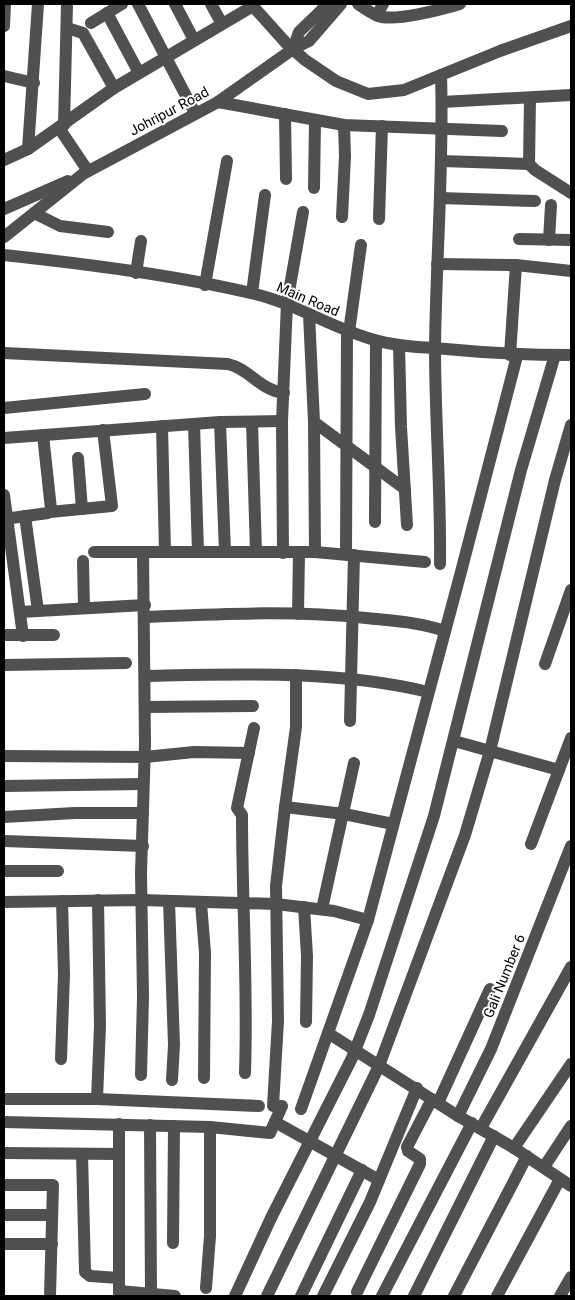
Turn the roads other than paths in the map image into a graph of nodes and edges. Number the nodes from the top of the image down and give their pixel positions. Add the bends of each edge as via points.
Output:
1 (5, 4) edge
2 (38, 4) edge
3 (67, 4) edge
4 (122, 4) edge
5 (138, 4) edge
6 (175, 4) edge
7 (211, 4) edge
8 (358, 4) edge
9 (384, 4) edge
10 (460, 4) edge
11 (252, 5) edge
12 (336, 5) edge
13 (106, 13) junction
14 (377, 16) junction
15 (91, 23) dead end
16 (222, 24) junction
17 (4, 26) edge
18 (571, 26) edge
19 (67, 28) junction
20 (194, 40) junction
21 (293, 49) junction
22 (165, 58) junction
23 (139, 73) junction
24 (441, 75) junction
25 (4, 76) edge
26 (34, 82) junction
27 (114, 88) junction
28 (571, 95) edge
29 (530, 98) junction
30 (218, 102) junction
31 (442, 102) junction
32 (195, 114) junction
33 (285, 114) junction
34 (315, 121) junction
35 (344, 125) junction
36 (382, 126) junction
37 (62, 129) junction
38 (442, 130) junction
39 (502, 131) dead end
40 (28, 149) junction
41 (4, 160) edge
42 (441, 161) junction
43 (226, 162) dead end
44 (529, 164) junction
45 (86, 172) junction
46 (286, 180) dead end
47 (314, 188) dead end
48 (571, 193) edge
49 (265, 195) dead end
50 (440, 198) junction
51 (535, 201) dead end
52 (551, 205) dead end
53 (4, 208) edge
54 (303, 212) dead end
55 (34, 213) junction
56 (342, 217) dead end
57 (379, 219) dead end
58 (108, 232) dead end
59 (4, 237) edge
60 (519, 239) dead end
61 (549, 240) junction
62 (571, 240) edge
63 (141, 241) dead end
64 (361, 245) dead end
65 (4, 255) edge
66 (437, 264) junction
67 (516, 265) junction
68 (571, 271) edge
69 (136, 273) junction
70 (205, 285) junction
71 (252, 293) junction
72 (287, 303) junction
73 (309, 314) junction
74 (348, 332) junction
75 (376, 341) junction
76 (399, 345) junction
77 (435, 348) junction
78 (4, 353) edge
79 (513, 355) junction
80 (555, 355) junction
81 (571, 355) edge
82 (145, 394) dead end
83 (284, 394) junction
84 (4, 408) edge
85 (282, 421) junction
86 (220, 422) junction
87 (252, 422) junction
88 (314, 422) junction
89 (194, 424) junction
90 (571, 425) edge
91 (162, 426) junction
92 (103, 430) junction
93 (43, 435) junction
94 (4, 438) edge
95 (346, 445) junction
96 (78, 458) dead end
97 (375, 468) junction
98 (405, 489) junction
99 (4, 495) edge
100 (82, 509) junction
101 (50, 512) junction
102 (25, 516) junction
103 (5, 518) edge
104 (375, 522) dead end
105 (407, 525) dead end
106 (94, 552) dead end
107 (143, 552) junction
108 (165, 552) junction
109 (198, 552) junction
110 (224, 552) junction
111 (256, 552) junction
112 (299, 552) junction
113 (315, 552) junction
114 (283, 553) junction
115 (350, 554) junction
116 (83, 561) dead end
117 (425, 562) dead end
118 (440, 564) dead end
119 (571, 590) edge
120 (84, 608) junction
121 (38, 611) junction
122 (145, 611) junction
123 (20, 612) junction
124 (298, 614) junction
125 (351, 616) junction
126 (445, 631) junction
127 (4, 635) edge
128 (54, 635) dead end
129 (23, 636) junction
130 (126, 662) dead end
131 (545, 664) dead end
132 (4, 665) edge
133 (296, 675) junction
134 (145, 676) junction
135 (350, 680) junction
136 (428, 692) junction
137 (253, 706) dead end
138 (145, 708) junction
139 (350, 721) dead end
140 (254, 728) dead end
141 (571, 738) edge
142 (454, 741) junction
143 (490, 751) junction
144 (249, 753) junction
145 (4, 756) edge
146 (145, 756) junction
147 (354, 763) dead end
148 (559, 770) junction
149 (143, 784) junction
150 (4, 786) edge
151 (285, 807) junction
152 (143, 814) junction
153 (344, 814) junction
154 (4, 817) edge
155 (393, 824) junction
156 (4, 841) edge
157 (531, 844) dead end
158 (143, 846) junction
159 (571, 846) edge
160 (4, 871) edge
161 (58, 871) dead end
162 (98, 900) junction
163 (141, 900) junction
164 (168, 900) junction
165 (62, 901) junction
166 (4, 902) edge
167 (201, 903) junction
168 (242, 904) junction
169 (276, 904) junction
170 (304, 907) junction
171 (322, 909) junction
172 (368, 920) junction
173 (571, 967) edge
174 (490, 989) dead end
175 (306, 1022) dead end
176 (328, 1033) junction
177 (355, 1050) junction
178 (61, 1060) dead end
179 (571, 1064) edge
180 (379, 1066) junction
181 (244, 1073) dead end
182 (141, 1075) dead end
183 (204, 1078) dead end
184 (172, 1080) dead end
185 (417, 1088) junction
186 (4, 1099) edge
187 (97, 1099) junction
188 (435, 1101) junction
189 (259, 1106) dead end
190 (301, 1109) dead end
191 (458, 1116) junction
192 (4, 1122) edge
193 (275, 1122) junction
194 (119, 1124) junction
195 (150, 1125) junction
196 (174, 1126) junction
197 (476, 1126) junction
198 (571, 1126) edge
199 (210, 1127) junction
200 (494, 1136) junction
201 (309, 1142) junction
202 (514, 1148) junction
203 (4, 1153) edge
204 (82, 1154) junction
205 (119, 1154) junction
206 (334, 1156) junction
207 (527, 1156) junction
208 (544, 1167) junction
209 (362, 1170) junction
210 (379, 1180) junction
211 (568, 1182) edge
212 (4, 1185) edge
213 (4, 1215) edge
214 (52, 1215) junction
215 (173, 1243) dead end
216 (4, 1244) edge
217 (52, 1244) junction
218 (571, 1277) edge
219 (119, 1278) junction
220 (206, 1288) dead end
221 (357, 1292) dead end
222 (119, 1294) edge
223 (151, 1294) junction
224 (50, 1296) edge
225 (175, 1296) edge
226 (235, 1296) edge
227 (267, 1296) edge
228 (301, 1296) edge
229 (323, 1296) edge
230 (382, 1296) edge
231 (414, 1296) edge
232 (454, 1296) edge
233 (497, 1296) edge
234 (560, 1296) edge

1 - 17 street
2 - 26 street
3 - 19 street
4 - 13 street
5 - 22 street
6 - 20 street
7 - 16 street
8 - 14 street
9 - 14 street
10 - 14 street via 418,14
11 - 16 street
11 - 21 street
12 - 21 street
13 - 15 street
13 - 23 street
16 - 20 street
18 - 24 street
19 - 27 street via 83,33
19 - 37 street
20 - 22 street
21 - 24 street via 336,81 368,94 404,90
21 - 30 street, Johripur Road
22 - 23 street
22 - 32 street
23 - 27 street
24 - 31 street
25 - 26 street
26 - 40 street
27 - 37 street
28 - 29 street
29 - 31 street
29 - 44 street
30 - 32 street, Johripur Road
30 - 33 street
31 - 38 street
32 - 45 street, Johripur Road
33 - 34 street
33 - 46 street
34 - 35 street
34 - 47 street
35 - 36 street
35 - 56 street
36 - 38 street
36 - 57 street
37 - 40 street
37 - 45 street
38 - 39 street
38 - 42 street
40 - 41 street
42 - 44 street
42 - 50 street
43 - 70 street
44 - 48 street
45 - 53 street
45 - 55 street, Johripur Road
49 - 71 street
50 - 51 street
50 - 66 street
52 - 61 street
54 - 72 street
55 - 58 street via 60,226
55 - 59 street, Johripur Road
60 - 61 street
61 - 62 street
63 - 69 street
64 - 74 street
65 - 69 street, Main Road
66 - 67 street
66 - 77 street
67 - 68 street
67 - 79 street
69 - 70 street, Main Road
70 - 71 street, Main Road
71 - 72 street, Main Road
72 - 73 street, Main Road
72 - 83 street
73 - 74 street, Main Road
73 - 88 street
74 - 75 street, Main Road
74 - 95 street
75 - 76 street, Main Road
75 - 97 street
76 - 77 street, Main Road
76 - 98 street
77 - 79 street, Main Road
77 - 118 street
78 - 83 street via 228,364 240,368 269,391
79 - 80 street, Main Road
79 - 126 street
80 - 81 street, Main Road
80 - 142 street via 521,470
82 - 84 street
83 - 85 street
85 - 87 street
85 - 114 street
86 - 87 street
86 - 89 street
86 - 110 street
87 - 111 street
88 - 95 street
88 - 113 street
89 - 91 street
89 - 109 street
90 - 143 street
91 - 92 street
91 - 108 street
92 - 93 street
92 - 100 street via 112,506
93 - 94 street
93 - 101 street via 52,506
95 - 97 street
95 - 115 street
96 - 100 street
97 - 98 street
97 - 104 street
98 - 105 street
99 - 103 street
100 - 101 street
101 - 102 street
102 - 103 street
102 - 121 street
103 - 123 street
106 - 107 street
107 - 108 street
107 - 122 street
108 - 109 street
109 - 110 street
110 - 111 street
111 - 114 street
112 - 113 street
112 - 114 street
112 - 124 street
113 - 115 street
115 - 117 street
115 - 125 street
116 - 120 street
119 - 131 street
120 - 121 street
120 - 122 street
121 - 123 street
122 - 124 street
122 - 134 street
123 - 129 street
124 - 125 street
125 - 126 street via 421,624
125 - 135 street
126 - 136 street
127 - 129 street
128 - 129 street
130 - 132 street
133 - 134 street
133 - 135 street
133 - 151 street via 296,727
134 - 138 street
135 - 136 street
135 - 139 street
136 - 155 street
137 - 138 street
138 - 146 street
140 - 144 street
141 - 148 street
142 - 143 street
142 - 177 street via 431,825
143 - 148 street
143 - 180 street via 465,834
144 - 146 street via 194,752
144 - 168 street via 237,808 242,815
145 - 146 street
146 - 149 street
147 - 153 street
148 - 157 street
149 - 150 street
149 - 152 street
151 - 153 street
151 - 169 street
152 - 154 street
152 - 158 street
153 - 155 street
153 - 171 street
155 - 172 street
156 - 158 street
158 - 163 street
159 - 191 street, Gali Number 6 via 491,1049
160 - 161 street
162 - 163 street
162 - 165 street
162 - 187 street via 100,1026
163 - 164 street
163 - 182 street
164 - 167 street
164 - 184 street via 174,1045
165 - 166 street
165 - 178 street
167 - 168 street
167 - 183 street via 205,953
168 - 169 street
168 - 181 street via 246,977
169 - 170 street
169 - 193 street via 278,1029 273,1106 282,1106
170 - 171 street
170 - 175 street
171 - 172 street
172 - 176 street
173 - 197 street
174 - 188 street
176 - 177 street
176 - 190 street
177 - 180 street
177 - 201 street
179 - 202 street
180 - 185 street
180 - 206 street
185 - 188 street
185 - 210 street
186 - 187 street
187 - 189 street
188 - 191 street
188 - 221 street via 406,1147 420,1159 420,1164
191 - 197 street
192 - 194 street
193 - 199 street via 270,1133
193 - 201 street
194 - 195 street
194 - 205 street
195 - 196 street
195 - 223 street
196 - 199 street
196 - 215 street
197 - 200 street
197 - 230 street
198 - 208 street
199 - 220 street via 210,1236
200 - 202 street
200 - 231 street
201 - 206 street
201 - 226 street
202 - 207 street
203 - 204 street
204 - 205 street
204 - 219 street via 85,1272 90,1276
205 - 219 street
206 - 209 street
206 - 227 street
207 - 208 street
207 - 232 street
208 - 211 street
209 - 210 street
209 - 228 street
210 - 229 street
211 - 233 street
212 - 214 street via 53,1185
213 - 214 street
214 - 217 street
216 - 217 street
217 - 224 street
218 - 234 street
219 - 222 street
222 - 223 street
223 - 225 street

